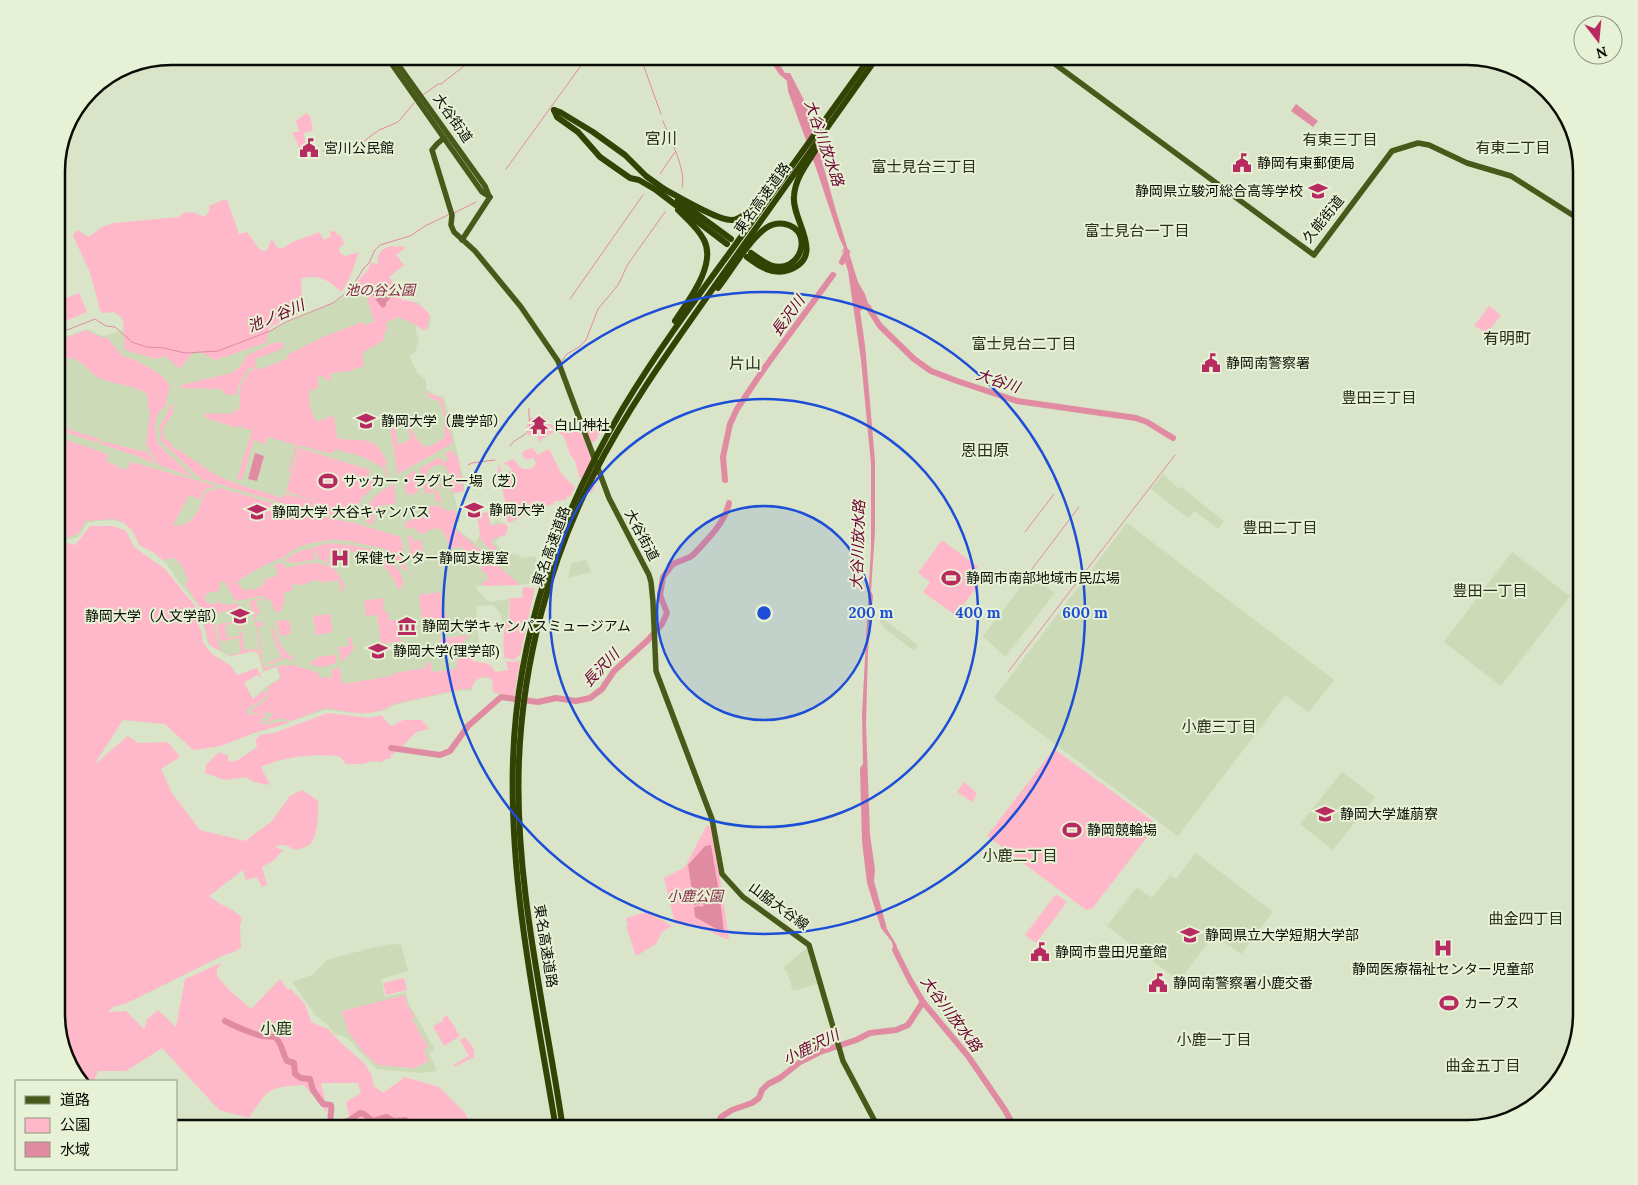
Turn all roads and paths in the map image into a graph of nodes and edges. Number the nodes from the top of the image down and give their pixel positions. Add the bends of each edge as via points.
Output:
1 (392, 65) edge
2 (398, 65) edge
3 (865, 65) edge
4 (872, 65) edge
5 (1056, 65) edge
6 (444, 138) junction
7 (794, 161) junction
8 (799, 172) junction
9 (660, 189) junction
10 (490, 197) junction
11 (1573, 215) edge
12 (462, 240) junction
13 (729, 241) dead end
14 (659, 366) junction
15 (646, 372) junction
16 (637, 393) junction
17 (518, 738) junction
18 (722, 874) joint
19 (555, 1120) edge
20 (562, 1120) edge
21 (874, 1120) edge

1 - 6 main road, 大谷街道
2 - 10 main road, 大谷街道
3 - 7 highway, 東名高速道路
4 - 8 highway, 東名高速道路
5 - 11 main road, 久能街道 via 1314,255 1392,151 1418,143 1466,163 1511,176
6 - 10 main road, 大谷街道 via 482,192
6 - 12 main road, 大谷街道 via 432,150 451,213 451,226
7 - 9 highway via 747,212 736,219 727,220 713,215
7 - 15 highway, 東名高速道路
8 - 14 highway, 東名高速道路
8 - 14 highway via 793,202 807,240 801,262 790,270 775,272 760,267 749,255 783,266 799,256 802,250 801,237 793,227 781,223 766,228
9 - 9 highway via 630,178 600,157 554,110 625,155
9 - 13 highway
9 - 15 highway via 703,238 707,255 695,290
10 - 12 main road
12 - 18 main road, 大谷街道 via 522,307 561,366 609,498 651,582 656,671 712,819
14 - 16 highway, 東名高速道路
15 - 16 highway, 東名高速道路
16 - 17 highway, 東名高速道路 via 562,537 522,696
17 - 19 highway, 東名高速道路 via 513,794 517,871
17 - 20 highway, 東名高速道路 via 522,868
18 - 21 main road, 山脇大谷線 via 743,897 810,945 838,1045

